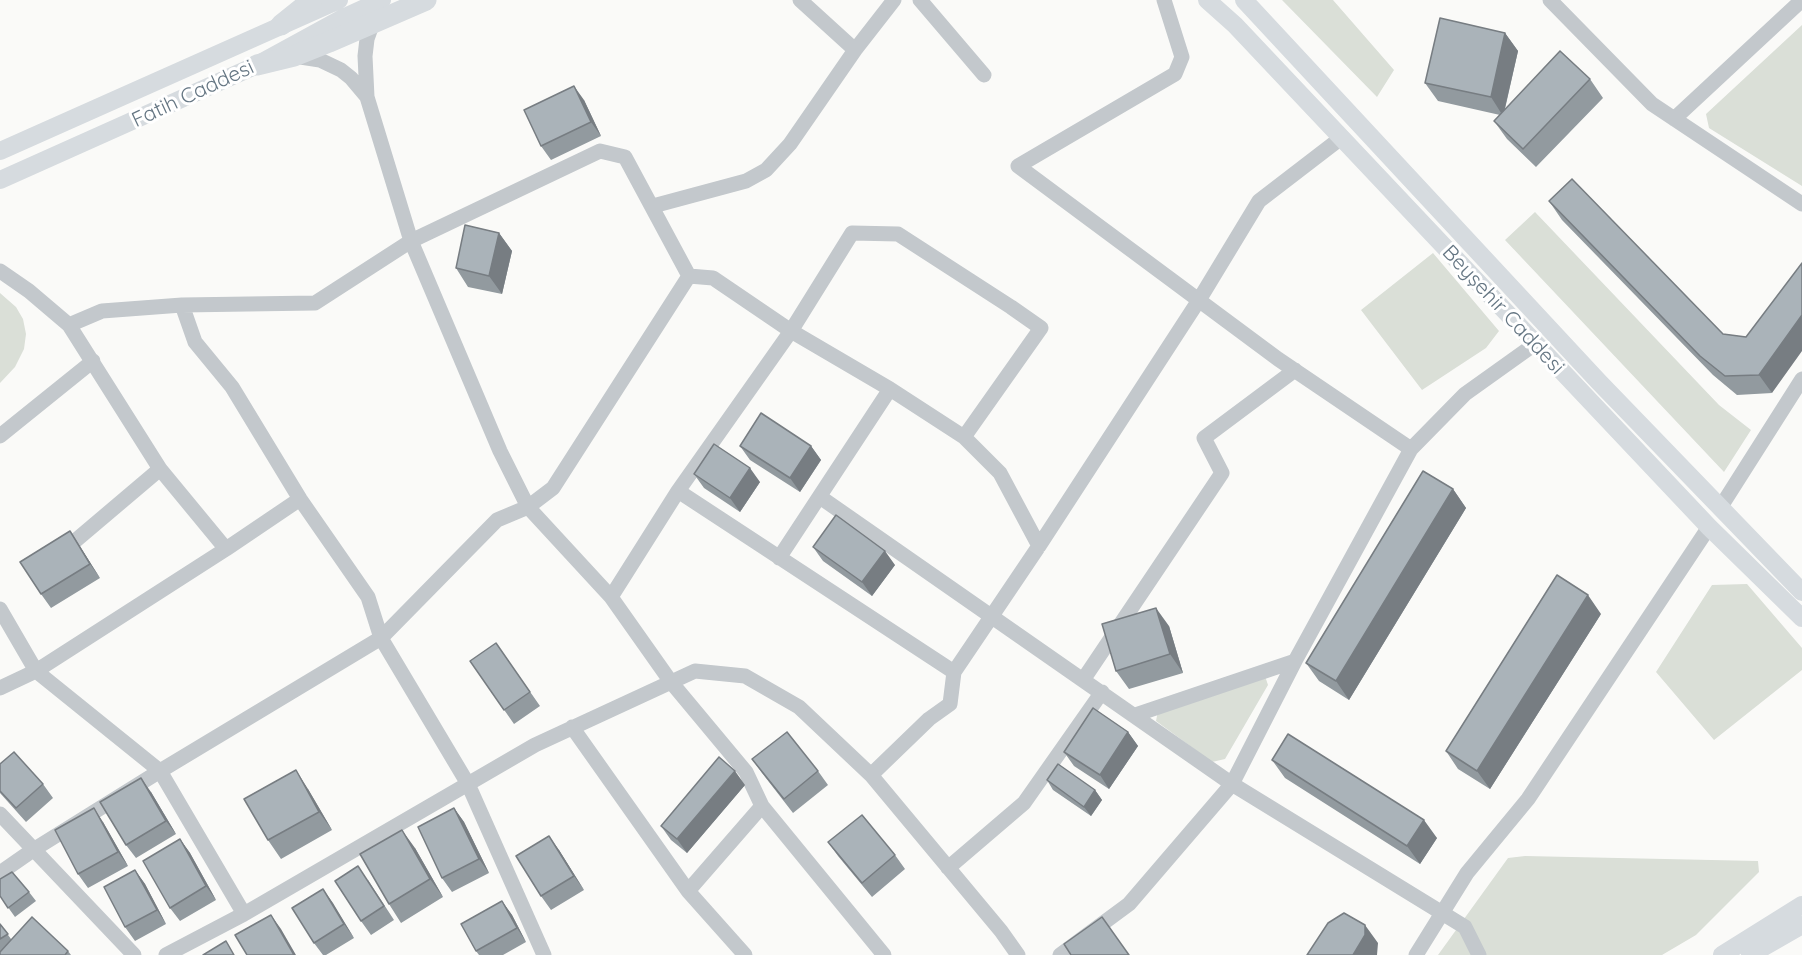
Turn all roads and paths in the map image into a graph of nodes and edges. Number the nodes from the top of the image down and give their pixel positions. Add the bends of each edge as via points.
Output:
1 (312, 0) edge
2 (339, 0) edge
3 (382, 0) edge
4 (426, 0) edge
5 (800, 0) edge
6 (894, 0) edge
7 (920, 0) edge
8 (1164, 0) edge
9 (1207, 0) edge
10 (1244, 0) edge
11 (1550, 0) edge
12 (1802, 0) edge
13 (281, 25) junction
14 (372, 25) junction
15 (855, 50) junction
16 (294, 56) junction
17 (257, 65) junction
18 (984, 75) dead end
19 (367, 97) junction
20 (1674, 119) junction
21 (1341, 138) junction
22 (0, 151) edge
23 (0, 180) edge
24 (1802, 204) edge
25 (653, 206) junction
26 (411, 241) junction
27 (0, 271) edge
28 (689, 276) junction
29 (1200, 300) junction
30 (182, 305) junction
31 (69, 325) junction
32 (791, 331) junction
33 (1535, 344) junction
34 (93, 361) junction
35 (1295, 370) junction
36 (1802, 379) edge
37 (890, 389) junction
38 (0, 436) edge
39 (964, 437) junction
40 (1411, 449) junction
41 (160, 469) junction
42 (678, 491) junction
43 (819, 497) junction
44 (300, 499) junction
45 (528, 507) junction
46 (1720, 508) junction
47 (1709, 527) junction
48 (75, 541) edge
49 (1040, 546) junction
50 (226, 549) junction
51 (779, 558) junction
52 (1802, 592) edge
53 (610, 597) junction
54 (0, 609) edge
55 (992, 617) junction
56 (1802, 618) edge
57 (381, 638) junction
58 (1295, 661) junction
59 (36, 671) junction
60 (954, 672) junction
61 (1083, 680) junction
62 (671, 682) junction
63 (0, 688) edge
64 (1102, 692) junction
65 (1135, 715) junction
66 (572, 727) junction
67 (160, 771) junction
68 (871, 775) junction
69 (468, 784) junction
70 (1232, 784) junction
71 (762, 806) junction
72 (0, 814) edge
73 (33, 850) junction
74 (948, 868) junction
75 (0, 873) edge
76 (688, 891) junction
77 (1802, 905) edge
78 (1443, 913) junction
79 (244, 914) junction
80 (1802, 925) edge
81 (738, 952) edge
82 (134, 955) edge
83 (166, 955) edge
84 (543, 955) edge
85 (884, 955) edge
86 (1018, 955) edge
87 (1060, 955) edge
88 (1416, 955) edge
89 (1479, 955) edge
90 (1722, 955) edge
91 (1750, 955) edge

1 - 13 highway
2 - 13 main road, Fatih Caddesi
3 - 17 main road, Fatih Caddesi
4 - 14 highway
5 - 15 street
6 - 15 street
7 - 18 street
8 - 29 street via 1182,57 1175,74 1018,166
9 - 21 main road, Beyşehir Caddesi
10 - 46 main road, Beyşehir Caddesi
11 - 20 street via 1652,104
12 - 20 street
13 - 22 main road, Fatih Caddesi
14 - 16 highway
14 - 19 street via 367,39
15 - 25 street via 790,144 766,170 746,182
16 - 17 highway
16 - 19 street via 320,60 341,70
17 - 23 main road, Fatih Caddesi
19 - 26 street
20 - 24 street
21 - 29 street via 1258,201
21 - 33 main road, Beyşehir Caddesi
25 - 26 street via 625,157 600,152
25 - 28 street
26 - 30 street via 315,303
26 - 45 street via 500,451
27 - 31 street
28 - 32 street via 713,278
28 - 45 street via 553,488
29 - 35 street
29 - 49 street
30 - 31 street via 102,311
30 - 44 street via 195,342 232,387
31 - 34 street
32 - 37 street
32 - 39 street via 852,233 898,234 1041,328
32 - 42 street
33 - 40 street via 1465,394
33 - 47 main road, Beyşehir Caddesi
34 - 38 street
34 - 41 street
35 - 40 street
35 - 61 street via 1204,438 1222,473
36 - 46 street
37 - 39 street
37 - 43 street
39 - 49 street via 1000,473
40 - 58 street
41 - 48 street
41 - 50 street
42 - 51 street
42 - 53 street
43 - 51 street
43 - 55 street
44 - 50 street
44 - 57 street via 368,597
45 - 53 street
45 - 57 street via 497,520
46 - 52 main road, Beyşehir Caddesi
47 - 56 main road, Beyşehir Caddesi
47 - 78 street via 1528,799 1467,873
49 - 55 street
50 - 59 street
51 - 60 street
53 - 62 street
54 - 59 street
55 - 60 street
55 - 61 street
57 - 67 street
57 - 69 street
58 - 65 street
58 - 70 street
59 - 63 street
59 - 67 street
60 - 68 street via 950,704
61 - 64 street
62 - 66 street
62 - 68 street via 695,671 745,676 799,707
62 - 71 street via 746,772
64 - 65 street
64 - 74 street via 1024,803
65 - 70 street
66 - 69 street
66 - 76 street
67 - 73 street
67 - 79 street
68 - 74 street
69 - 79 street
69 - 84 street
70 - 78 street
70 - 87 street via 1129,904
71 - 76 street
71 - 85 street
72 - 73 street
73 - 75 street
73 - 82 street
74 - 86 street
76 - 81 street
77 - 90 main road
78 - 88 street
78 - 89 street via 1465,927
79 - 83 street
80 - 91 main road

